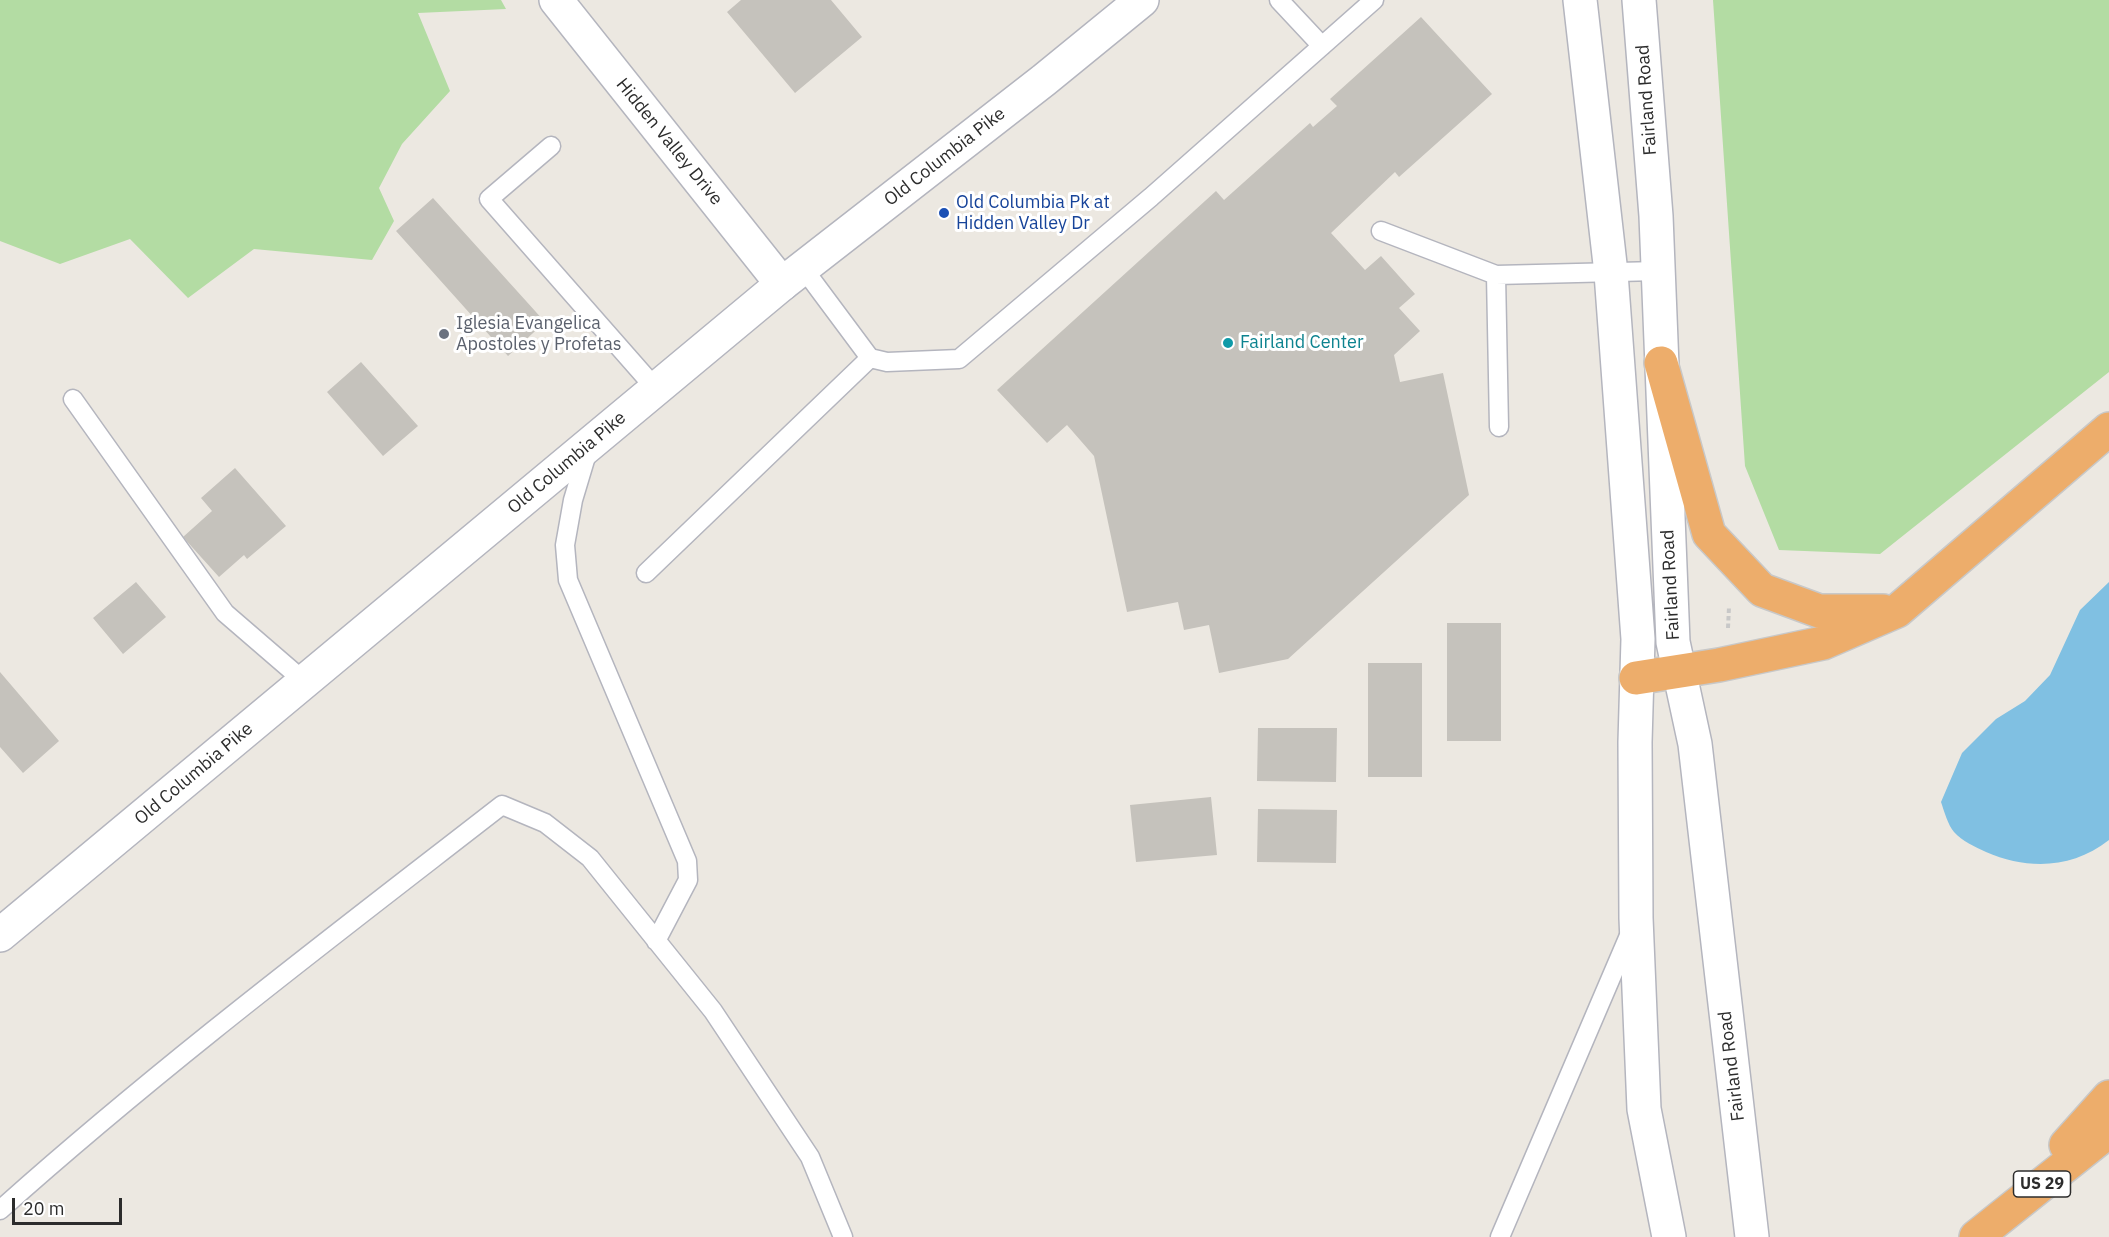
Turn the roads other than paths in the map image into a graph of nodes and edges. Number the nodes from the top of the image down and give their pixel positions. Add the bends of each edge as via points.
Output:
1 (556, 0) edge
2 (1142, 0) edge
3 (1279, 0) edge
4 (1374, 0) edge
5 (1580, 0) edge
6 (1638, 0) edge
7 (1322, 46) junction
8 (551, 146) dead end
9 (1381, 231) dead end
10 (1658, 271) junction
11 (1611, 273) junction
12 (1496, 275) junction
13 (792, 276) junction
14 (870, 358) junction
15 (1661, 363) junction
16 (656, 389) junction
17 (73, 399) dead end
18 (1499, 427) dead end
19 (2109, 429) edge
20 (590, 445) junction
21 (646, 573) dead end
22 (1897, 611) junction
23 (1681, 672) junction
24 (1636, 678) junction
25 (304, 682) junction
26 (1636, 918) junction
27 (0, 935) edge
28 (656, 941) junction
29 (2109, 1097) edge
30 (2109, 1131) edge
31 (0, 1210) edge
32 (2006, 1213) junction
33 (843, 1237) edge
34 (1500, 1237) edge
35 (1669, 1237) edge
36 (1752, 1237) edge
37 (1976, 1237) edge

1 - 13 main road, Hidden Valley Drive
2 - 13 main road, Old Columbia Pike
3 - 7 lane
4 - 7 lane
5 - 11 main road, Fairland Road
6 - 10 main road, Fairland Road
7 - 14 lane via 958,360 887,362
8 - 16 lane via 489,199
9 - 12 lane
10 - 11 lane
10 - 15 main road, Fairland Road
11 - 12 lane
11 - 24 main road, Fairland Road via 1638,639
12 - 18 lane
13 - 14 lane
13 - 16 main road, Old Columbia Pike
14 - 21 lane
15 - 22 highway via 1709,534 1739,568 1762,590 1819,611
15 - 23 main road, Fairland Road via 1673,642
16 - 20 main road, Old Columbia Pike
17 - 25 lane via 225,613
19 - 22 highway
20 - 25 main road, Old Columbia Pike
20 - 28 lane via 573,500 565,545 568,580 687,861 688,880
22 - 23 highway via 1823,643
23 - 24 highway
23 - 36 main road, Fairland Road via 1695,744
24 - 26 main road, Fairland Road
25 - 27 main road, Old Columbia Pike
26 - 34 lane
26 - 35 main road, Fairland Road via 1644,1108
28 - 31 lane via 590,858 545,823 502,805 232,1015
28 - 33 lane via 713,1011 810,1157
29 - 32 highway
30 - 32 highway, US 29
32 - 37 highway, US 29

